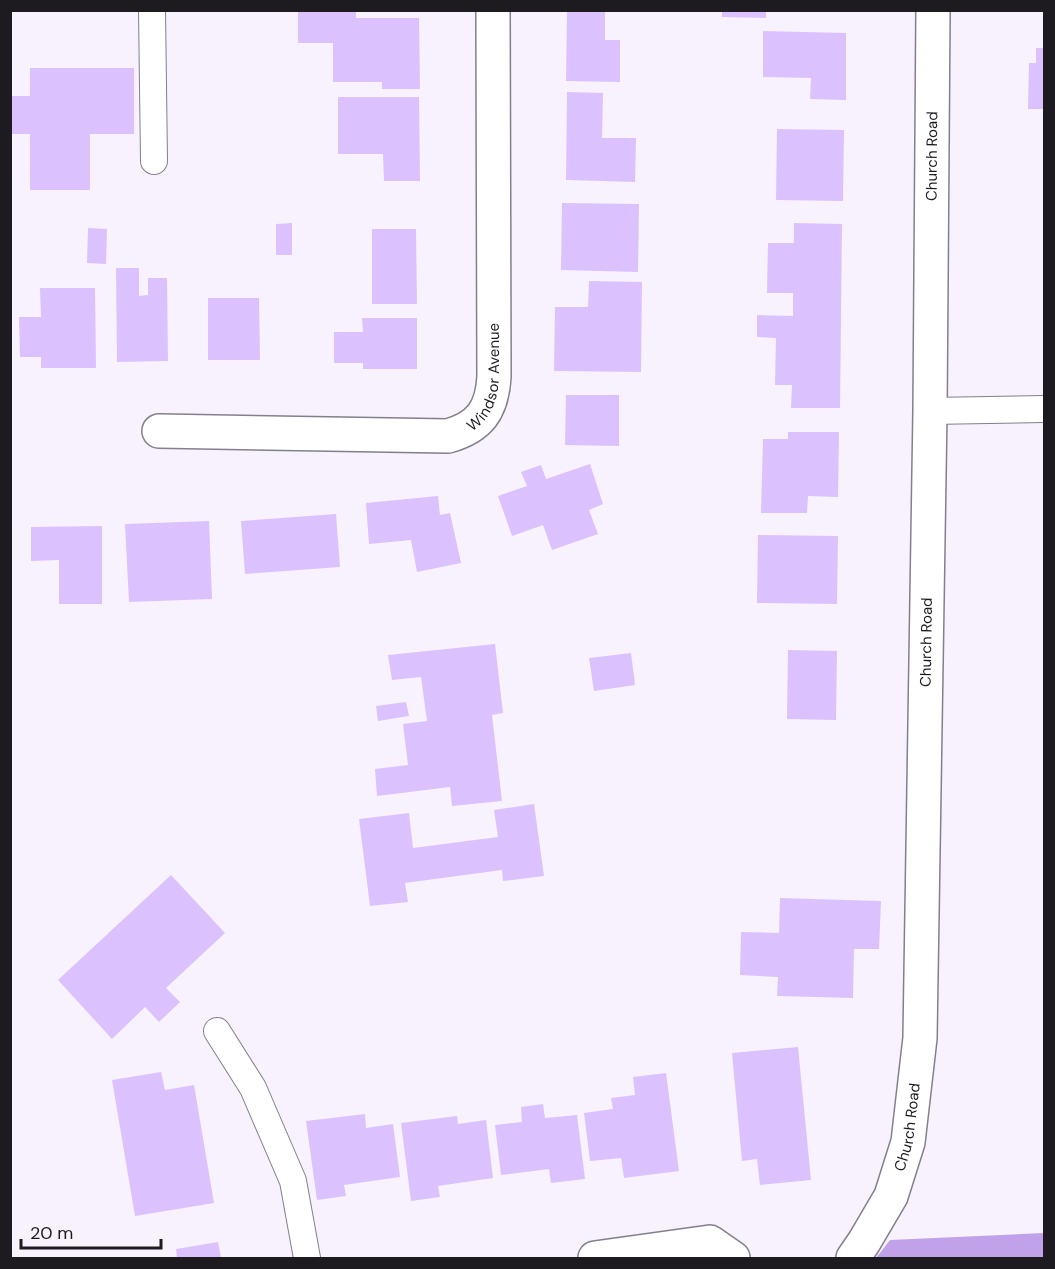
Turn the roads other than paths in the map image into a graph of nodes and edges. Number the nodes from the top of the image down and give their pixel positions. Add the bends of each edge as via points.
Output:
1 (153, 10) edge
2 (493, 10) edge
3 (933, 10) edge
4 (154, 161) dead end
5 (1044, 409) edge
6 (930, 411) junction
7 (159, 431) dead end
8 (217, 1031) dead end
9 (864, 1253) edge
10 (307, 1258) edge
11 (595, 1258) edge
12 (733, 1258) edge

1 - 4 lane
2 - 7 street, Windsor Avenue via 494,377 493,395 486,412 473,426 448,436
3 - 6 street, Church Road
5 - 6 lane
6 - 9 street, Church Road via 920,1038 908,1142 891,1196
8 - 10 lane via 253,1088 293,1181
11 - 12 street via 710,1242

